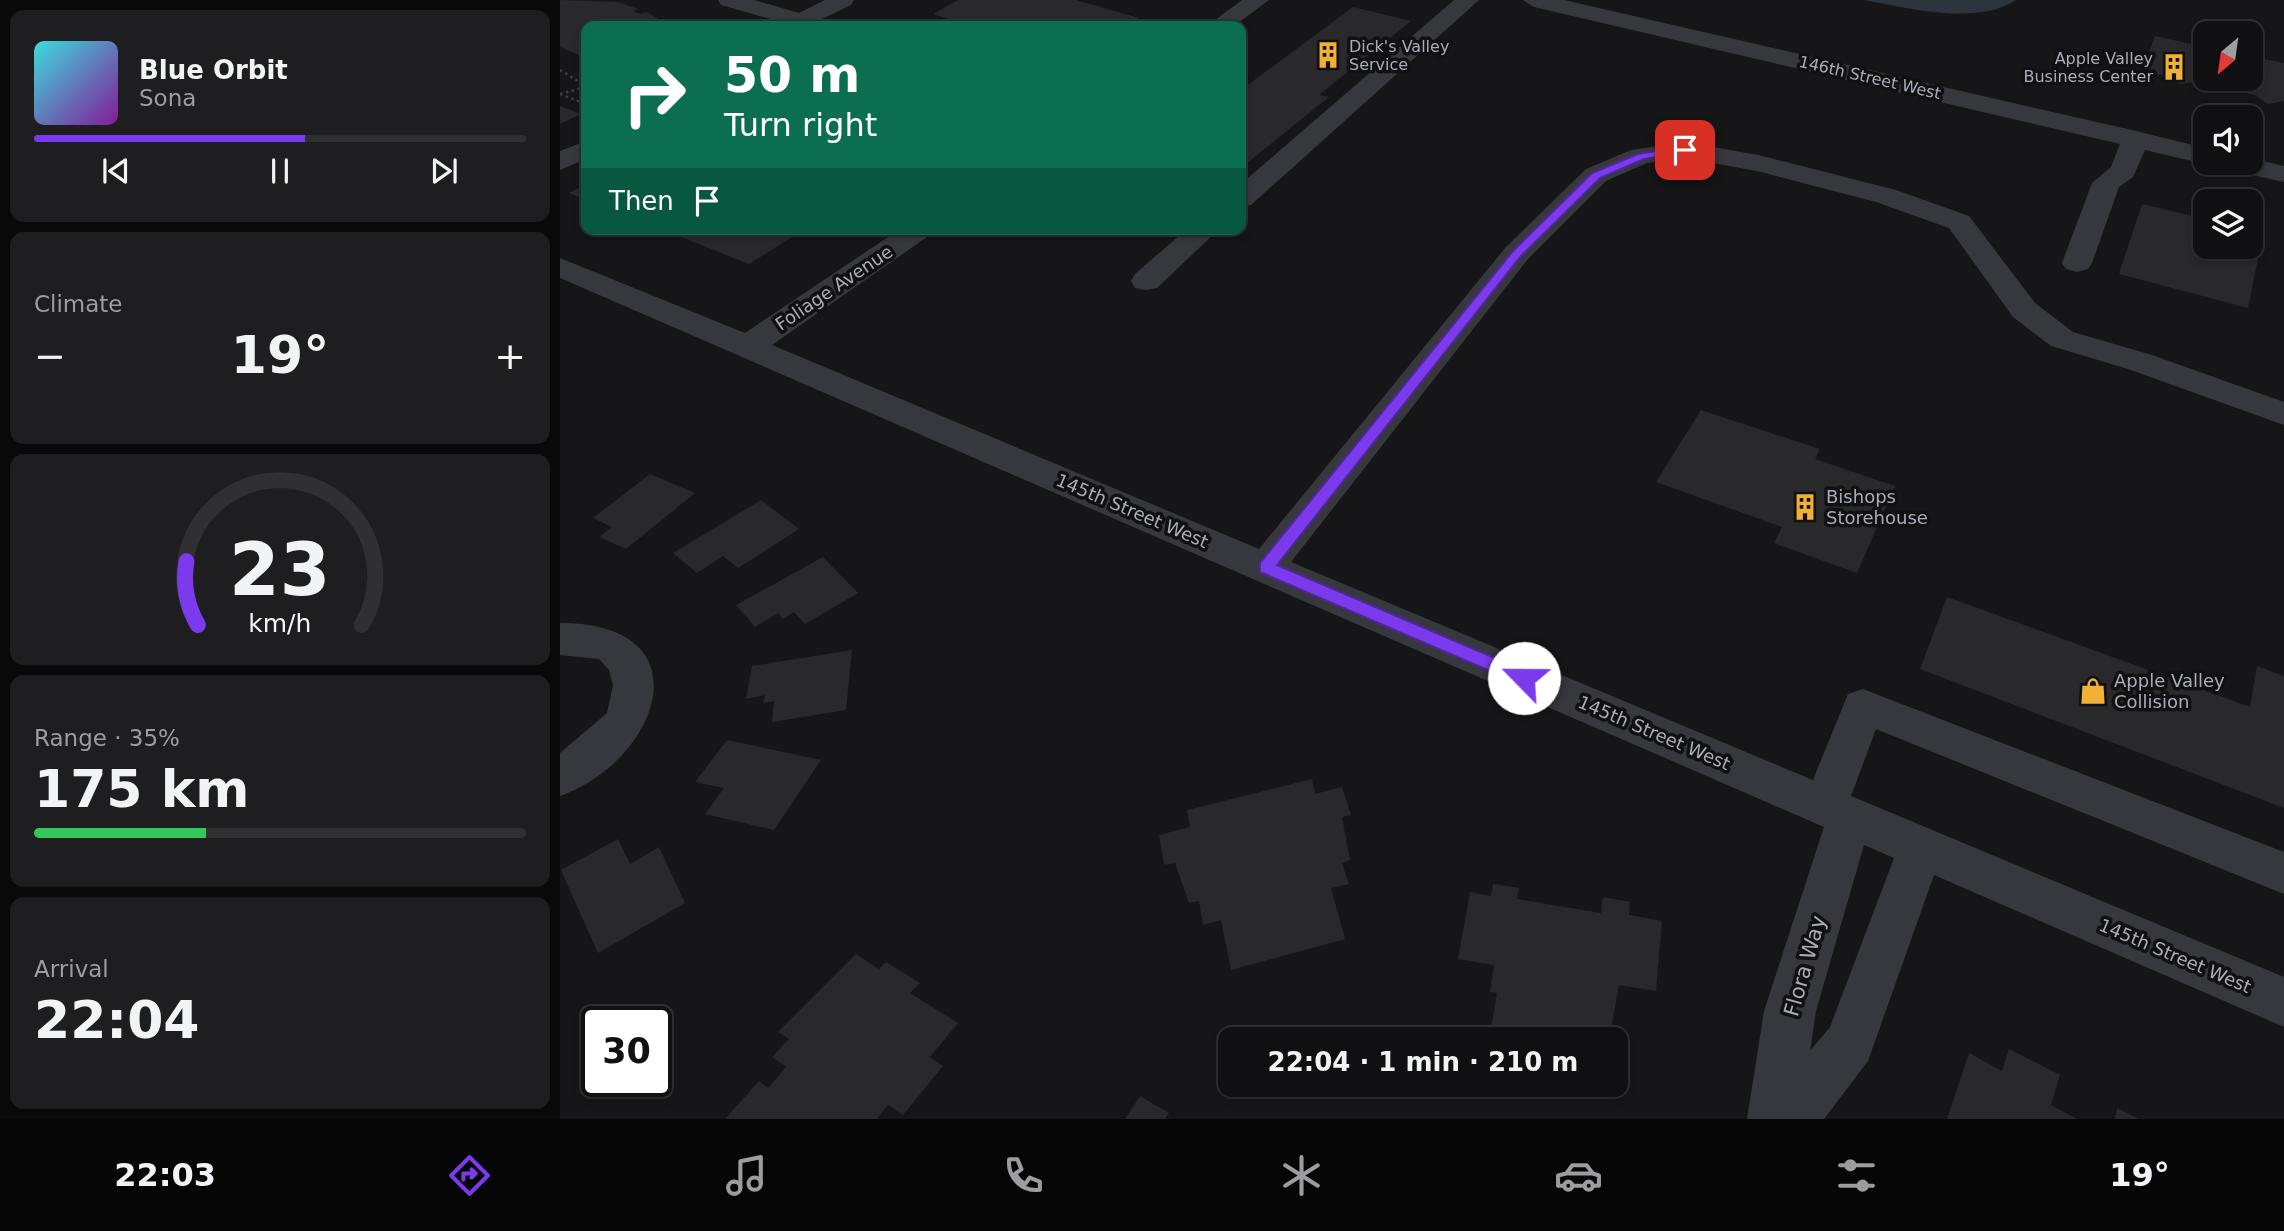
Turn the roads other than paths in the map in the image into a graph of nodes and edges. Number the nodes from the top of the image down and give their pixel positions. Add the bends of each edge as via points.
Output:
1 (729, 0) edge
2 (843, 0) edge
3 (1258, 0) edge
4 (1468, 0) edge
5 (1534, 0) edge
6 (795, 21) edge
7 (809, 21) edge
8 (1226, 21) edge
9 (2136, 139) junction
10 (581, 152) edge
11 (2193, 153) edge
12 (560, 162) edge
13 (2263, 169) edge
14 (2284, 174) edge
15 (1246, 195) edge
16 (911, 235) edge
17 (1198, 235) edge
18 (2077, 263) dead end
19 (560, 267) edge
20 (1146, 281) dead end
21 (747, 347) junction
22 (2284, 414) edge
23 (1266, 567) junction
24 (560, 639) edge
25 (560, 777) edge
26 (1838, 811) junction
27 (1921, 847) junction
28 (2284, 873) edge
29 (2284, 1002) edge
30 (1774, 1119) edge
31 (1790, 1119) edge

1 - 6 street
2 - 7 street
3 - 8 street
4 - 15 street
5 - 9 street, 146th Street West
9 - 11 street, 146th Street West
9 - 18 street via 2123,170 2106,183
10 - 12 street
13 - 14 street
16 - 21 street, Foliage Avenue
17 - 20 street
19 - 21 street, 145th Street West
21 - 23 street, 145th Street West
22 - 23 street via 2062,338 2024,310 1959,222 1886,196 1758,163 1685,150 1642,156 1596,175 1517,253
23 - 26 street, 145th Street West
24 - 25 street via 590,640 614,649 630,668 636,693 624,723 591,757
26 - 27 street, 145th Street West
26 - 28 street, Flora Way via 1863,706
26 - 30 street, Flora Way via 1790,1011
27 - 29 street, 145th Street West
27 - 31 street via 1850,1043

